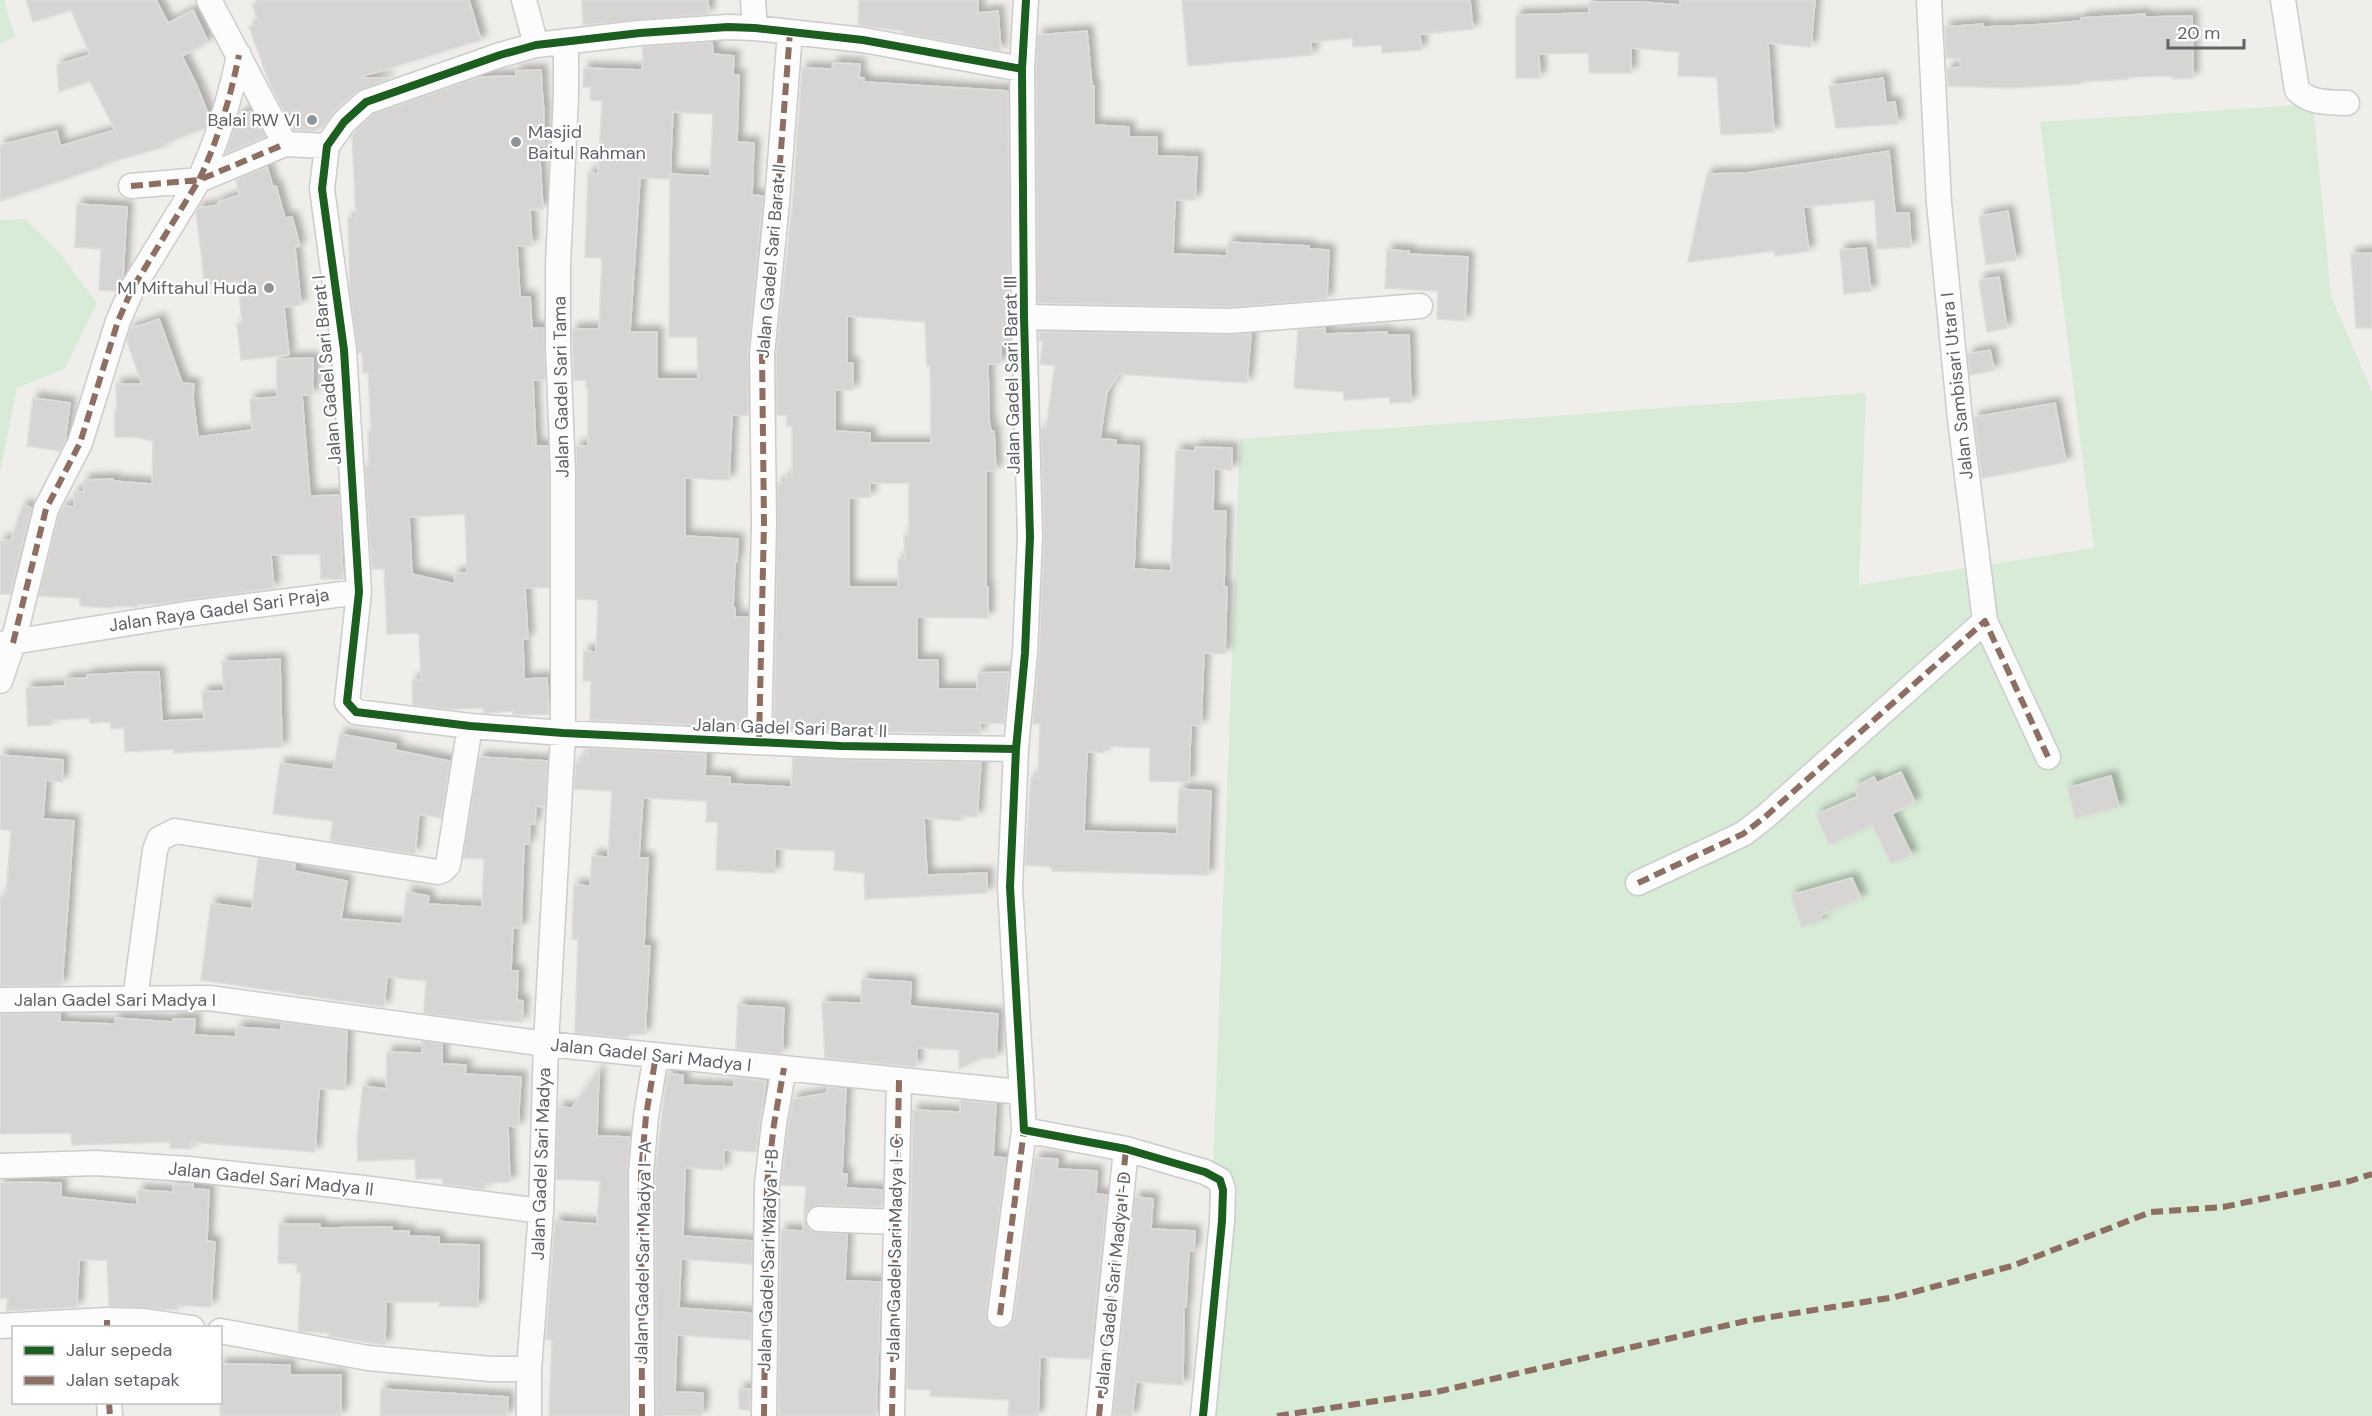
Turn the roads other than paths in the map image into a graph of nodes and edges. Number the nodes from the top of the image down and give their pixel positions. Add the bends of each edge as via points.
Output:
1 (209, 0) edge
2 (524, 0) edge
3 (753, 0) edge
4 (1026, 0) edge
5 (1929, 0) edge
6 (2283, 0) edge
7 (755, 28) junction
8 (790, 32) junction
9 (566, 41) junction
10 (536, 45) junction
11 (238, 55) junction
12 (1022, 69) junction
13 (2347, 104) dead end
14 (285, 144) junction
15 (327, 146) junction
16 (199, 180) junction
17 (131, 186) dead end
18 (1420, 306) dead end
19 (1024, 317) junction
20 (359, 592) junction
21 (1985, 621) junction
22 (7, 643) edge
23 (0, 681) edge
24 (470, 726) junction
25 (563, 733) junction
26 (759, 742) junction
27 (1016, 749) junction
28 (2048, 757) dead end
29 (1638, 883) dead end
30 (135, 999) junction
31 (0, 1000) edge
32 (546, 1044) junction
33 (656, 1055) junction
34 (784, 1068) junction
35 (899, 1080) junction
36 (1021, 1092) junction
37 (1024, 1130) junction
38 (1126, 1149) junction
39 (0, 1166) edge
40 (541, 1211) junction
41 (819, 1219) dead end
42 (896, 1222) junction
43 (1000, 1315) dead end
44 (107, 1324) edge
45 (0, 1326) edge
46 (178, 1326) edge
47 (222, 1331) edge
48 (529, 1369) junction
49 (529, 1416) edge
50 (642, 1416) edge
51 (764, 1416) edge
52 (892, 1416) edge
53 (1099, 1416) edge
54 (1203, 1416) edge

1 - 11 street
2 - 10 street
3 - 7 street
4 - 12 street, Jalan Gadel Sari Barat III
5 - 21 street, Jalan Sambisari Utara I via 1948,303
6 - 13 street via 2297,90 2314,101
7 - 8 street
7 - 9 street
8 - 12 street via 863,40
8 - 26 street, Jalan Gadel Sari Barat II via 762,354 764,523
9 - 10 street
9 - 25 street, Jalan Gadel Sari Tama via 558,264
10 - 15 street via 366,102 344,122
11 - 14 street
11 - 16 street via 218,138
12 - 19 street, Jalan Gadel Sari Barat III
14 - 15 street
14 - 16 street
15 - 20 street, Jalan Gadel Sari Barat I via 322,189 344,350
16 - 17 street
16 - 22 street via 132,289 118,321 80,443 46,509
18 - 19 street via 1230,321
19 - 27 street, Jalan Gadel Sari Barat III via 1030,537
20 - 22 street, Jalan Raya Gadel Sari Praja via 96,627
20 - 24 street, Jalan Raya Gadel Sari Praja via 347,702 351,708 364,714
21 - 28 street, Jalan Sambisari Utara I
21 - 29 street via 1743,834
22 - 23 street
24 - 25 street, Jalan Raya Gadel Sari Praja
24 - 30 street via 448,865 443,870 175,831 159,839
25 - 26 street, Jalan Gadel Sari Barat II
25 - 32 street, Jalan Gadel Sari Madya
26 - 27 street, Jalan Gadel Sari Barat II
27 - 36 street, Jalan Gadel Sari Barat III via 1010,887
30 - 31 street, Jalan Gadel Sari Madya I
30 - 32 street, Jalan Gadel Sari Madya I via 209,998
32 - 33 street, Jalan Gadel Sari Madya I
32 - 40 street, Jalan Gadel Sari Madya
33 - 34 street, Jalan Gadel Sari Madya I
33 - 50 street, Jalan Gadel Sari Madya I-A via 641,1173
34 - 35 street, Jalan Gadel Sari Madya I
34 - 51 street, Jalan Gadel Sari Madya I-B via 767,1184
35 - 36 street, Jalan Gadel Sari Madya I
35 - 42 street, Jalan Gadel Sari Madya I-C
36 - 37 street
37 - 38 street
37 - 43 street
38 - 53 street, Jalan Gadel Sari Madya I-D
38 - 54 street via 1205,1173 1220,1180 1223,1190
39 - 40 street, Jalan Gadel Sari Madya II via 96,1163 188,1169
40 - 48 street, Jalan Gadel Sari Madya
41 - 42 street
42 - 52 street, Jalan Gadel Sari Madya I-C
44 - 45 street
44 - 46 street via 144,1321
47 - 48 street via 368,1358
48 - 49 street, Jalan Gadel Sari Madya

